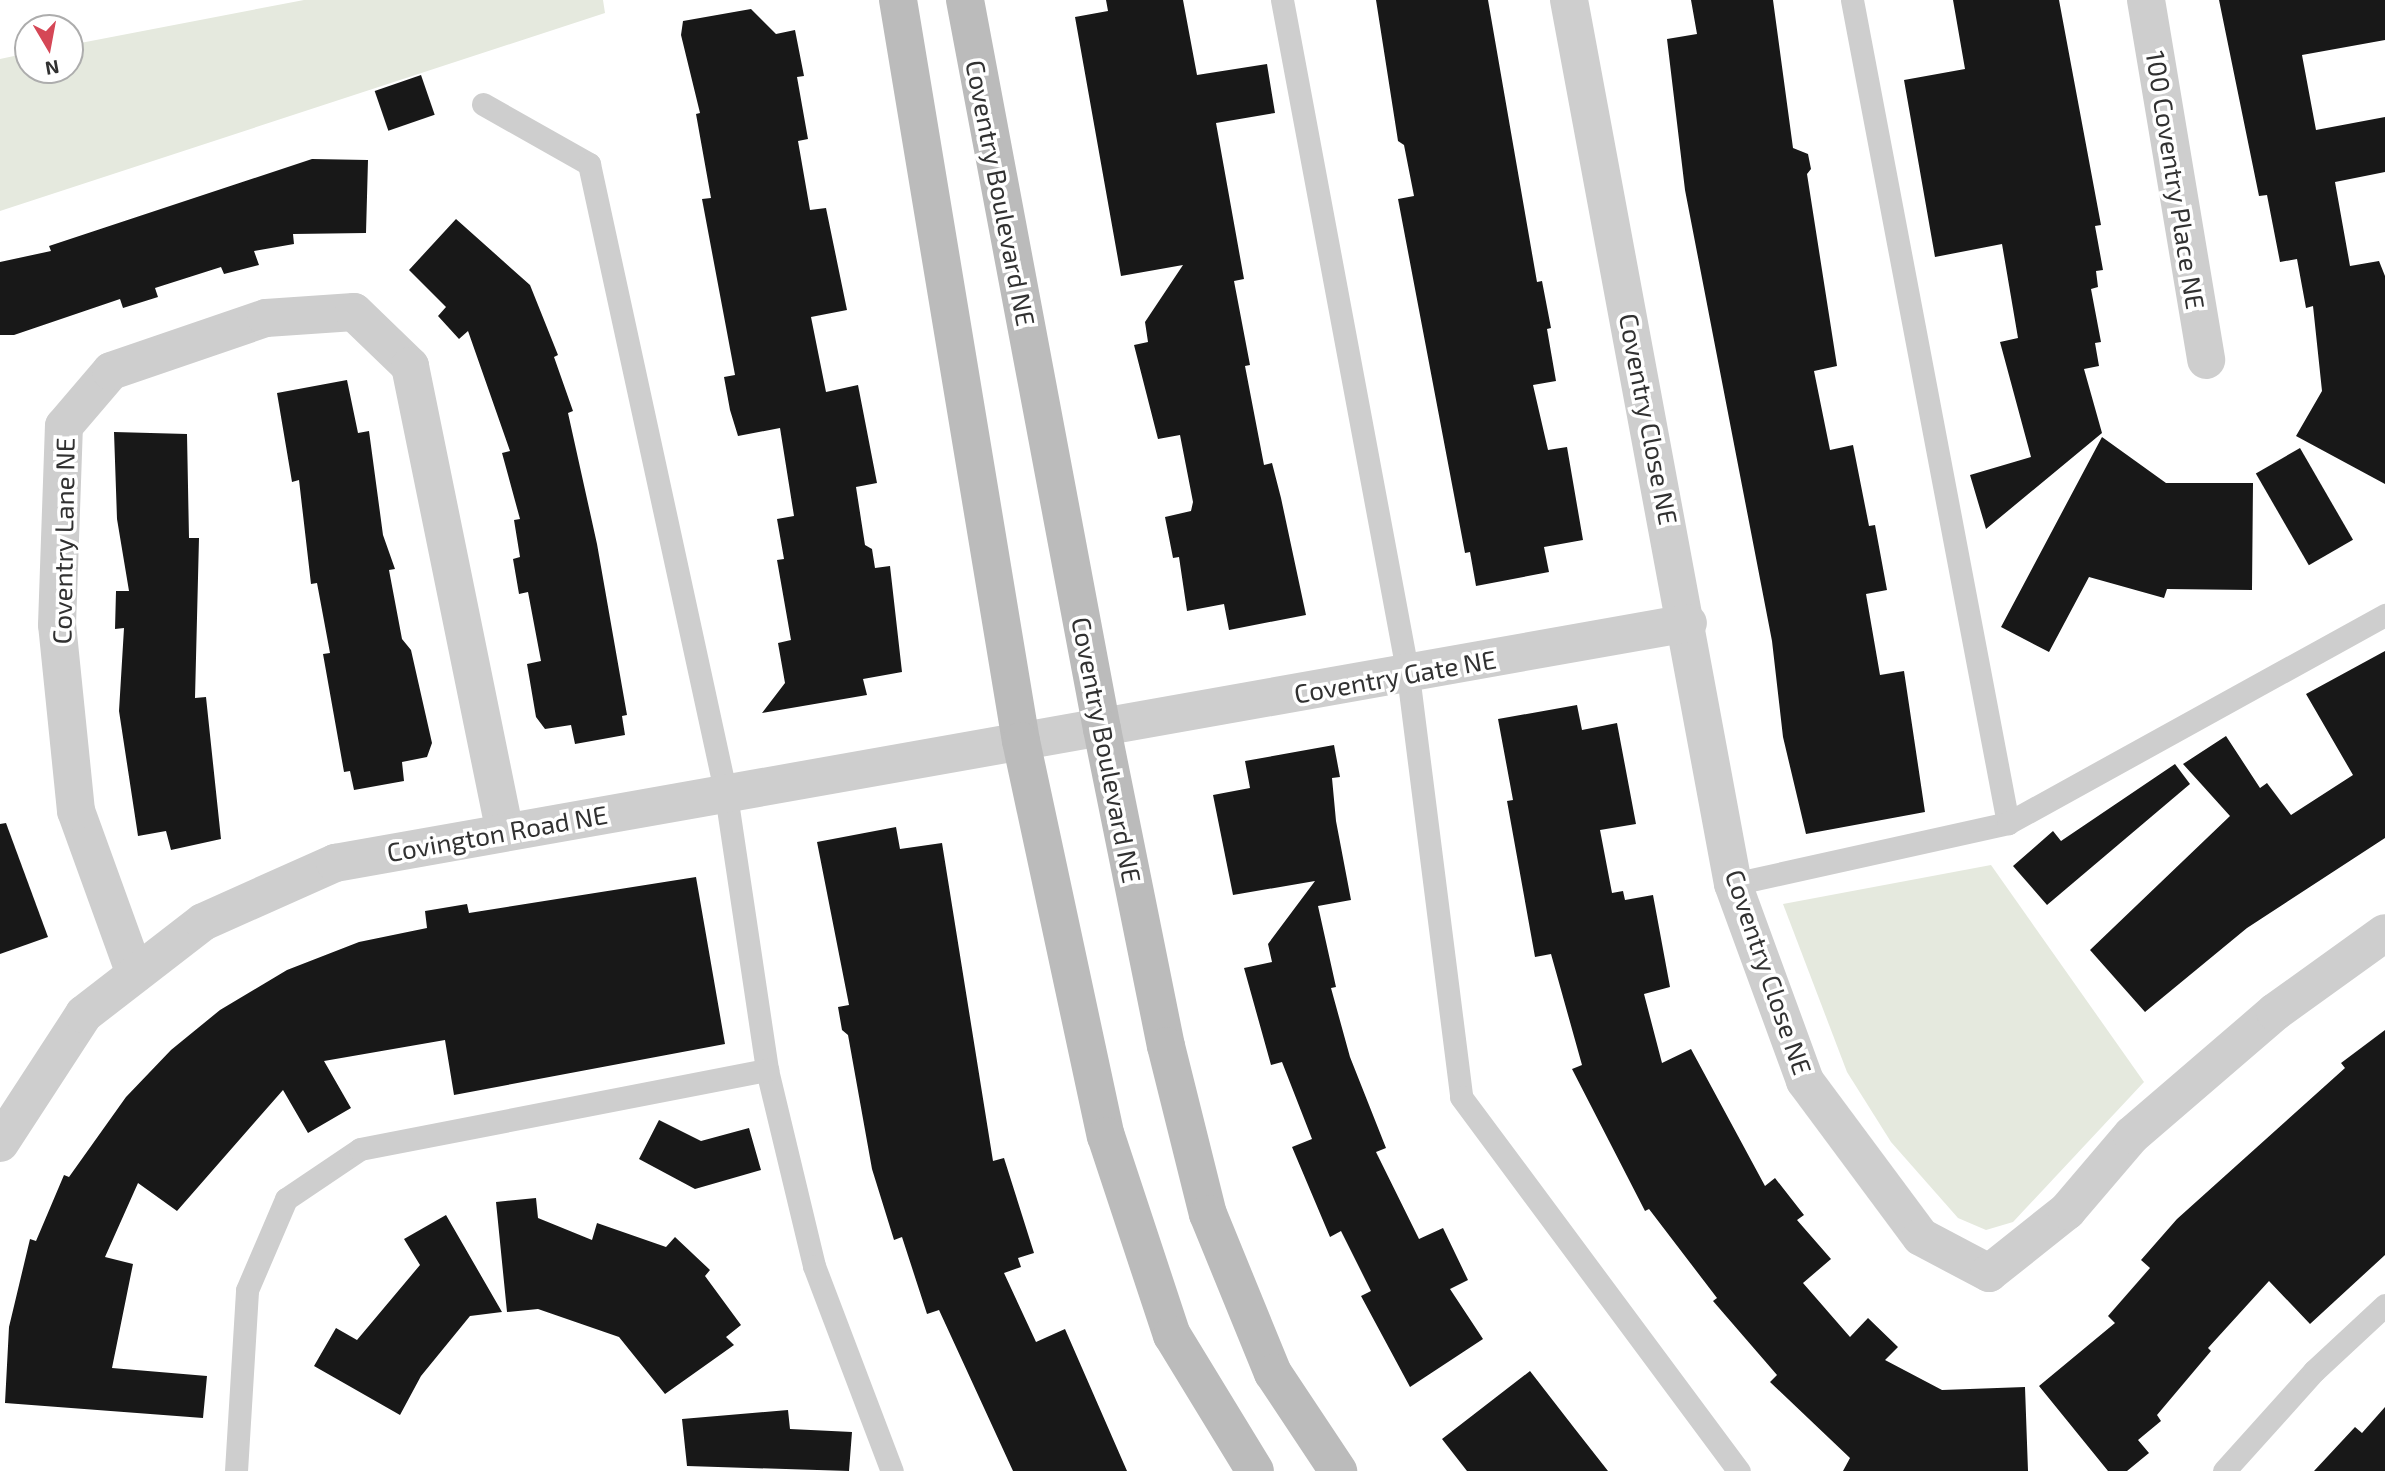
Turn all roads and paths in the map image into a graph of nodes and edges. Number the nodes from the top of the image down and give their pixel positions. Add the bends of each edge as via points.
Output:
1 (898, 0) edge
2 (965, 0) edge
3 (1282, 0) edge
4 (1569, 0) edge
5 (1852, 0) edge
6 (2146, 0) edge
7 (483, 104) dead end
8 (2206, 360) dead end
9 (2385, 615) edge
10 (1688, 623) junction
11 (1408, 674) junction
12 (1102, 729) junction
13 (1021, 741) junction
14 (726, 795) junction
15 (2008, 824) junction
16 (504, 829) junction
17 (1733, 884) junction
18 (2385, 933) edge
19 (135, 974) junction
20 (767, 1070) junction
21 (0, 1143) edge
22 (2385, 1305) edge
23 (236, 1471) edge
24 (892, 1471) edge
25 (1255, 1471) edge
26 (1338, 1471) edge
27 (1740, 1471) edge
28 (2224, 1471) edge

1 - 13 street
2 - 12 street, Coventry Boulevard NE
3 - 11 lane
4 - 10 street, Coventry Close NE
5 - 15 lane
6 - 8 street, 100 Coventry Place NE
7 - 14 lane via 589,164
9 - 15 lane
10 - 11 street, Coventry Gate NE
10 - 17 street, Coventry Close NE
11 - 12 street, Coventry Gate NE
11 - 27 lane via 1461,1097
12 - 13 street, Covington Road NE
12 - 26 street, Coventry Boulevard NE via 1166,1046 1208,1214 1273,1373
13 - 14 street, Covington Road NE
13 - 25 street via 1106,1136 1172,1335
14 - 16 street, Covington Road NE
14 - 20 lane
15 - 17 lane
16 - 19 street, Covington Road NE via 335,863 203,922
16 - 19 street, Coventry Lane NE via 410,366 354,312 266,318 111,370 64,426 57,625 76,811
17 - 18 street, Coventry Close NE via 1805,1081 1921,1237 1989,1273 2067,1211 2132,1135 2275,1012
19 - 21 street, Covington Road NE via 84,1014
20 - 23 lane via 360,1149 286,1199 247,1290
20 - 24 lane via 814,1266
22 - 28 lane via 2314,1371

